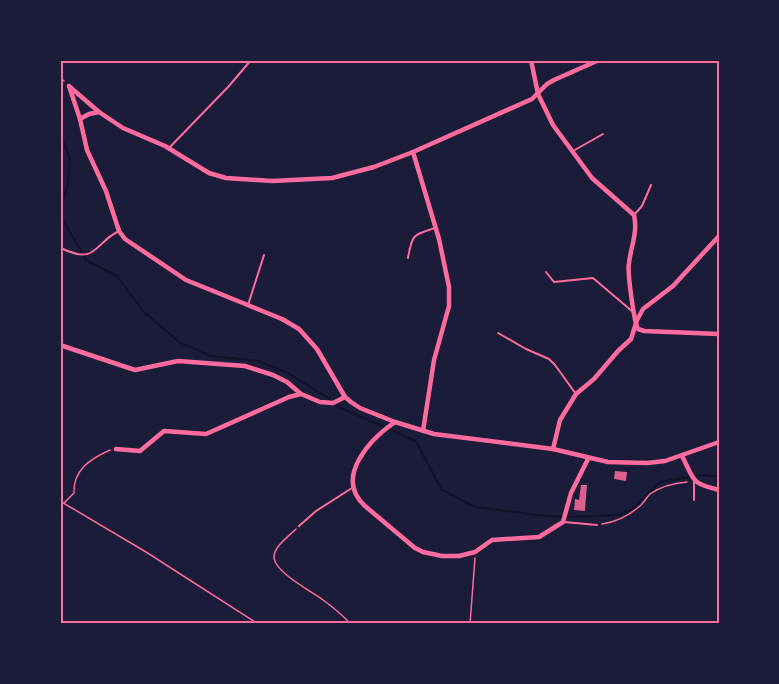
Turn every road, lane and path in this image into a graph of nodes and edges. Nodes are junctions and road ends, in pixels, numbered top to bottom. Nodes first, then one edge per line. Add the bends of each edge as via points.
1 (251, 60) edge
2 (531, 60) edge
3 (599, 60) edge
4 (537, 94) junction
5 (99, 112) junction
6 (80, 120) junction
7 (603, 134) dead end
8 (168, 148) junction
9 (573, 151) junction
10 (413, 152) junction
11 (651, 185) dead end
12 (634, 215) junction
13 (435, 228) junction
14 (119, 231) junction
15 (719, 236) edge
16 (63, 249) dead end
17 (264, 255) dead end
18 (408, 258) dead end
19 (546, 272) dead end
20 (248, 305) junction
21 (633, 312) junction
22 (636, 325) junction
23 (498, 333) dead end
24 (719, 334) edge
25 (60, 345) edge
26 (301, 394) junction
27 (576, 394) junction
28 (345, 397) junction
29 (395, 422) junction
30 (423, 431) junction
31 (719, 442) edge
32 (117, 449) joint
33 (553, 449) junction
34 (682, 456) junction
35 (588, 459) junction
36 (694, 482) junction
37 (353, 488) junction
38 (719, 490) edge
39 (694, 500) dead end
40 (60, 501) edge
41 (64, 503) junction
42 (562, 522) junction
43 (597, 525) joint
44 (299, 526) joint
45 (475, 552) junction
46 (258, 624) edge
47 (351, 624) edge
48 (470, 624) edge

1 - 8 lane
2 - 4 street
3 - 4 street via 554,80
4 - 9 street via 545,114
4 - 10 street
5 - 6 street
5 - 6 street via 69,86
5 - 8 street via 123,128
6 - 14 street via 87,150
7 - 9 lane
8 - 10 street via 209,173 272,181 332,178
9 - 12 street via 592,178
10 - 13 street
11 - 12 lane
12 - 21 street via 636,230 628,264
13 - 18 lane via 414,236
13 - 30 street via 446,272 449,306 434,360
14 - 16 lane via 88,254 77,255
14 - 20 street via 133,246 186,280
15 - 22 street via 673,286 643,309
17 - 20 lane
19 - 21 lane via 554,282 593,278
20 - 28 street via 299,329
21 - 22 street
22 - 24 street via 644,331
22 - 27 street via 631,339
23 - 27 lane via 549,359
25 - 26 street via 135,370 178,361 245,366 287,382
26 - 28 street via 333,403
26 - 32 street via 213,432 200,435 164,431 140,451
27 - 33 street via 560,420
28 - 29 street via 360,408
29 - 30 street
29 - 37 street via 369,444 358,460
30 - 33 street
31 - 34 street
32 - 41 path via 87,462 77,473 74,493
33 - 35 street
34 - 35 street via 647,463
34 - 36 street
35 - 42 street
36 - 38 street
36 - 39 lane
36 - 43 path via 669,486 651,494 619,519
37 - 44 lane
37 - 45 street via 358,500 415,548 450,557
40 - 41 path
41 - 46 path
42 - 43 lane
42 - 45 street via 545,535 492,540
44 - 47 path via 275,550 277,565
45 - 48 path

